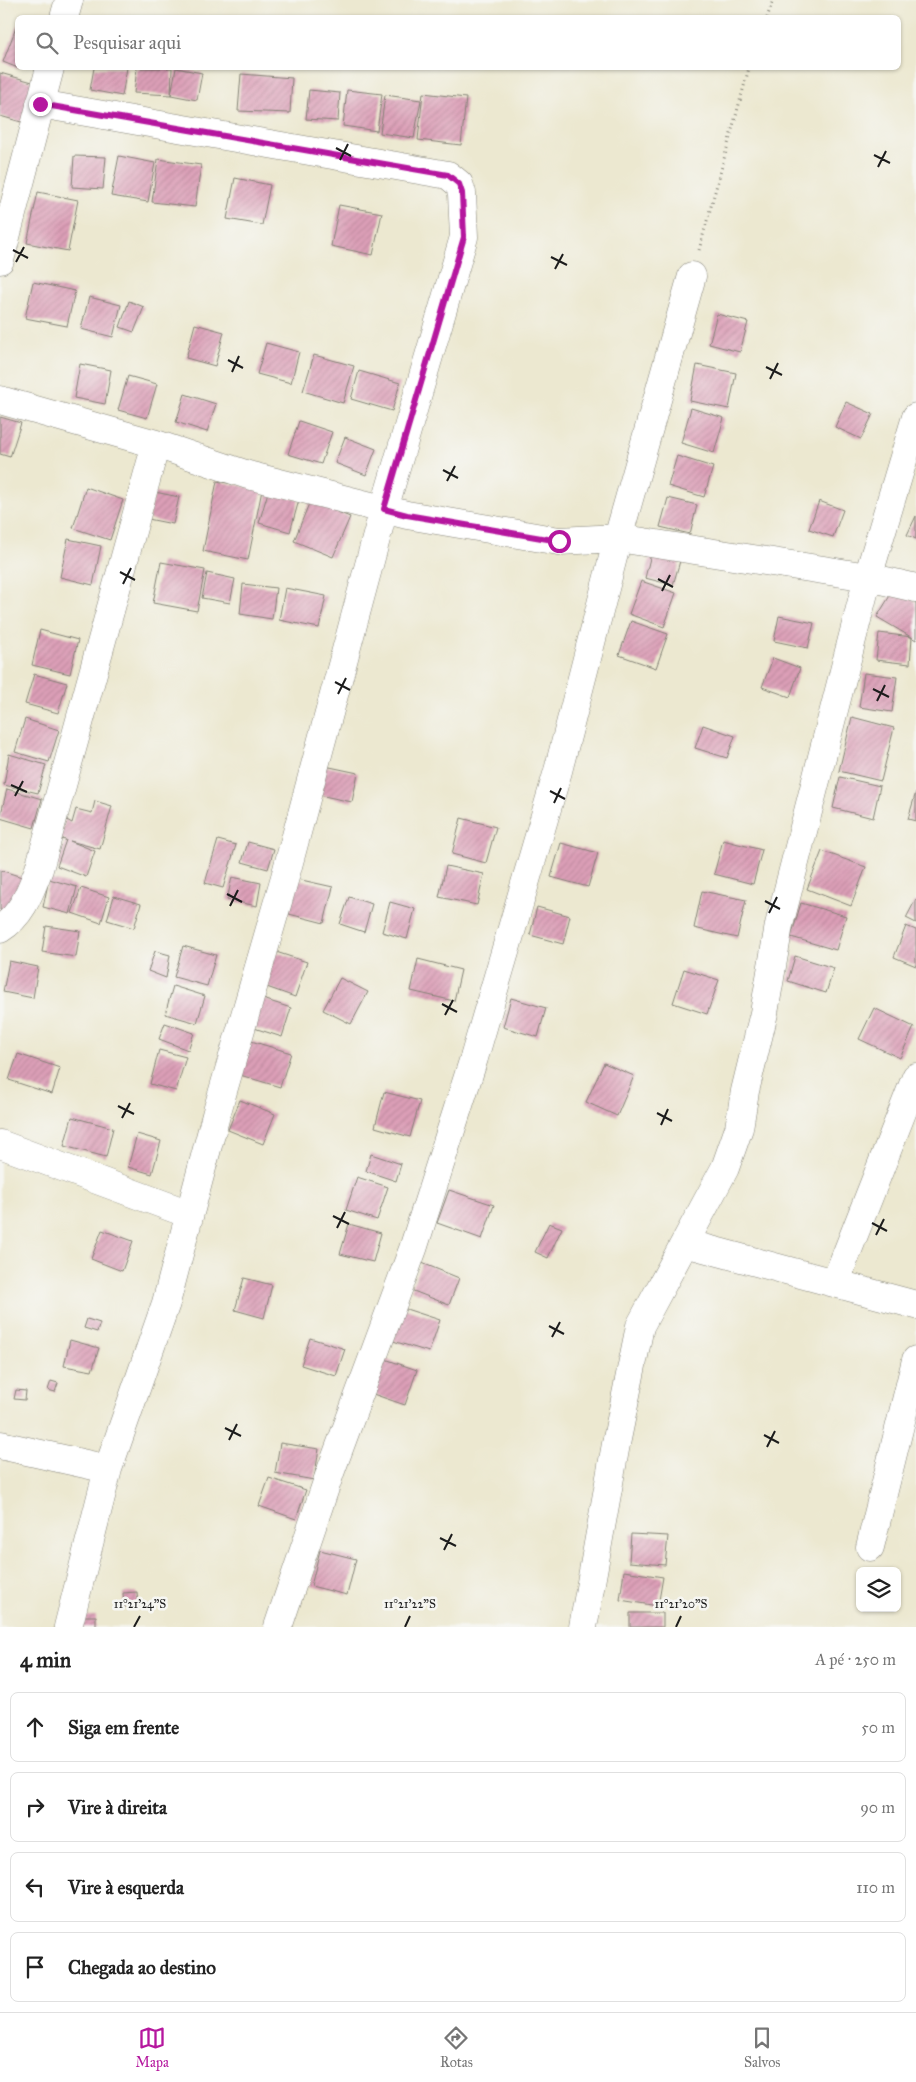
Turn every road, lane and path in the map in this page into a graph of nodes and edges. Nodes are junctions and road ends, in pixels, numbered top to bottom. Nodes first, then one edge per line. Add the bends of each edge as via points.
1 (69, 0) edge
2 (773, 0) edge
3 (65, 15) edge
4 (768, 15) edge
5 (49, 70) edge
6 (748, 70) edge
7 (40, 104) junction
8 (0, 260) edge
9 (692, 276) joint
10 (0, 400) edge
11 (916, 418) edge
12 (156, 444) junction
13 (384, 509) junction
14 (618, 538) junction
15 (868, 577) junction
16 (916, 588) edge
17 (0, 929) edge
18 (916, 1077) edge
19 (0, 1144) edge
20 (189, 1214) junction
21 (685, 1243) junction
22 (835, 1283) junction
23 (916, 1305) edge
24 (916, 1360) edge
25 (912, 1395) edge
26 (0, 1445) edge
27 (108, 1469) junction
28 (870, 1547) dead end
29 (68, 1627) edge
30 (278, 1627) edge
31 (583, 1627) edge

1 - 3 street
2 - 4 path
5 - 7 street
6 - 9 path
7 - 8 street
7 - 13 street via 448,175 459,184 464,237
9 - 14 street
10 - 12 street
11 - 15 street
12 - 13 street via 248,475
12 - 17 street via 39,869 18,914
13 - 14 street via 559,541
13 - 20 street
14 - 15 street
14 - 30 street via 558,772 474,1058 412,1249
15 - 16 street
15 - 21 street via 779,925 739,1128 724,1168
18 - 22 street
19 - 20 street
20 - 27 street via 166,1303
21 - 22 street
21 - 31 street via 640,1326
22 - 23 street
24 - 25 street
25 - 28 street
26 - 27 street
27 - 29 street

